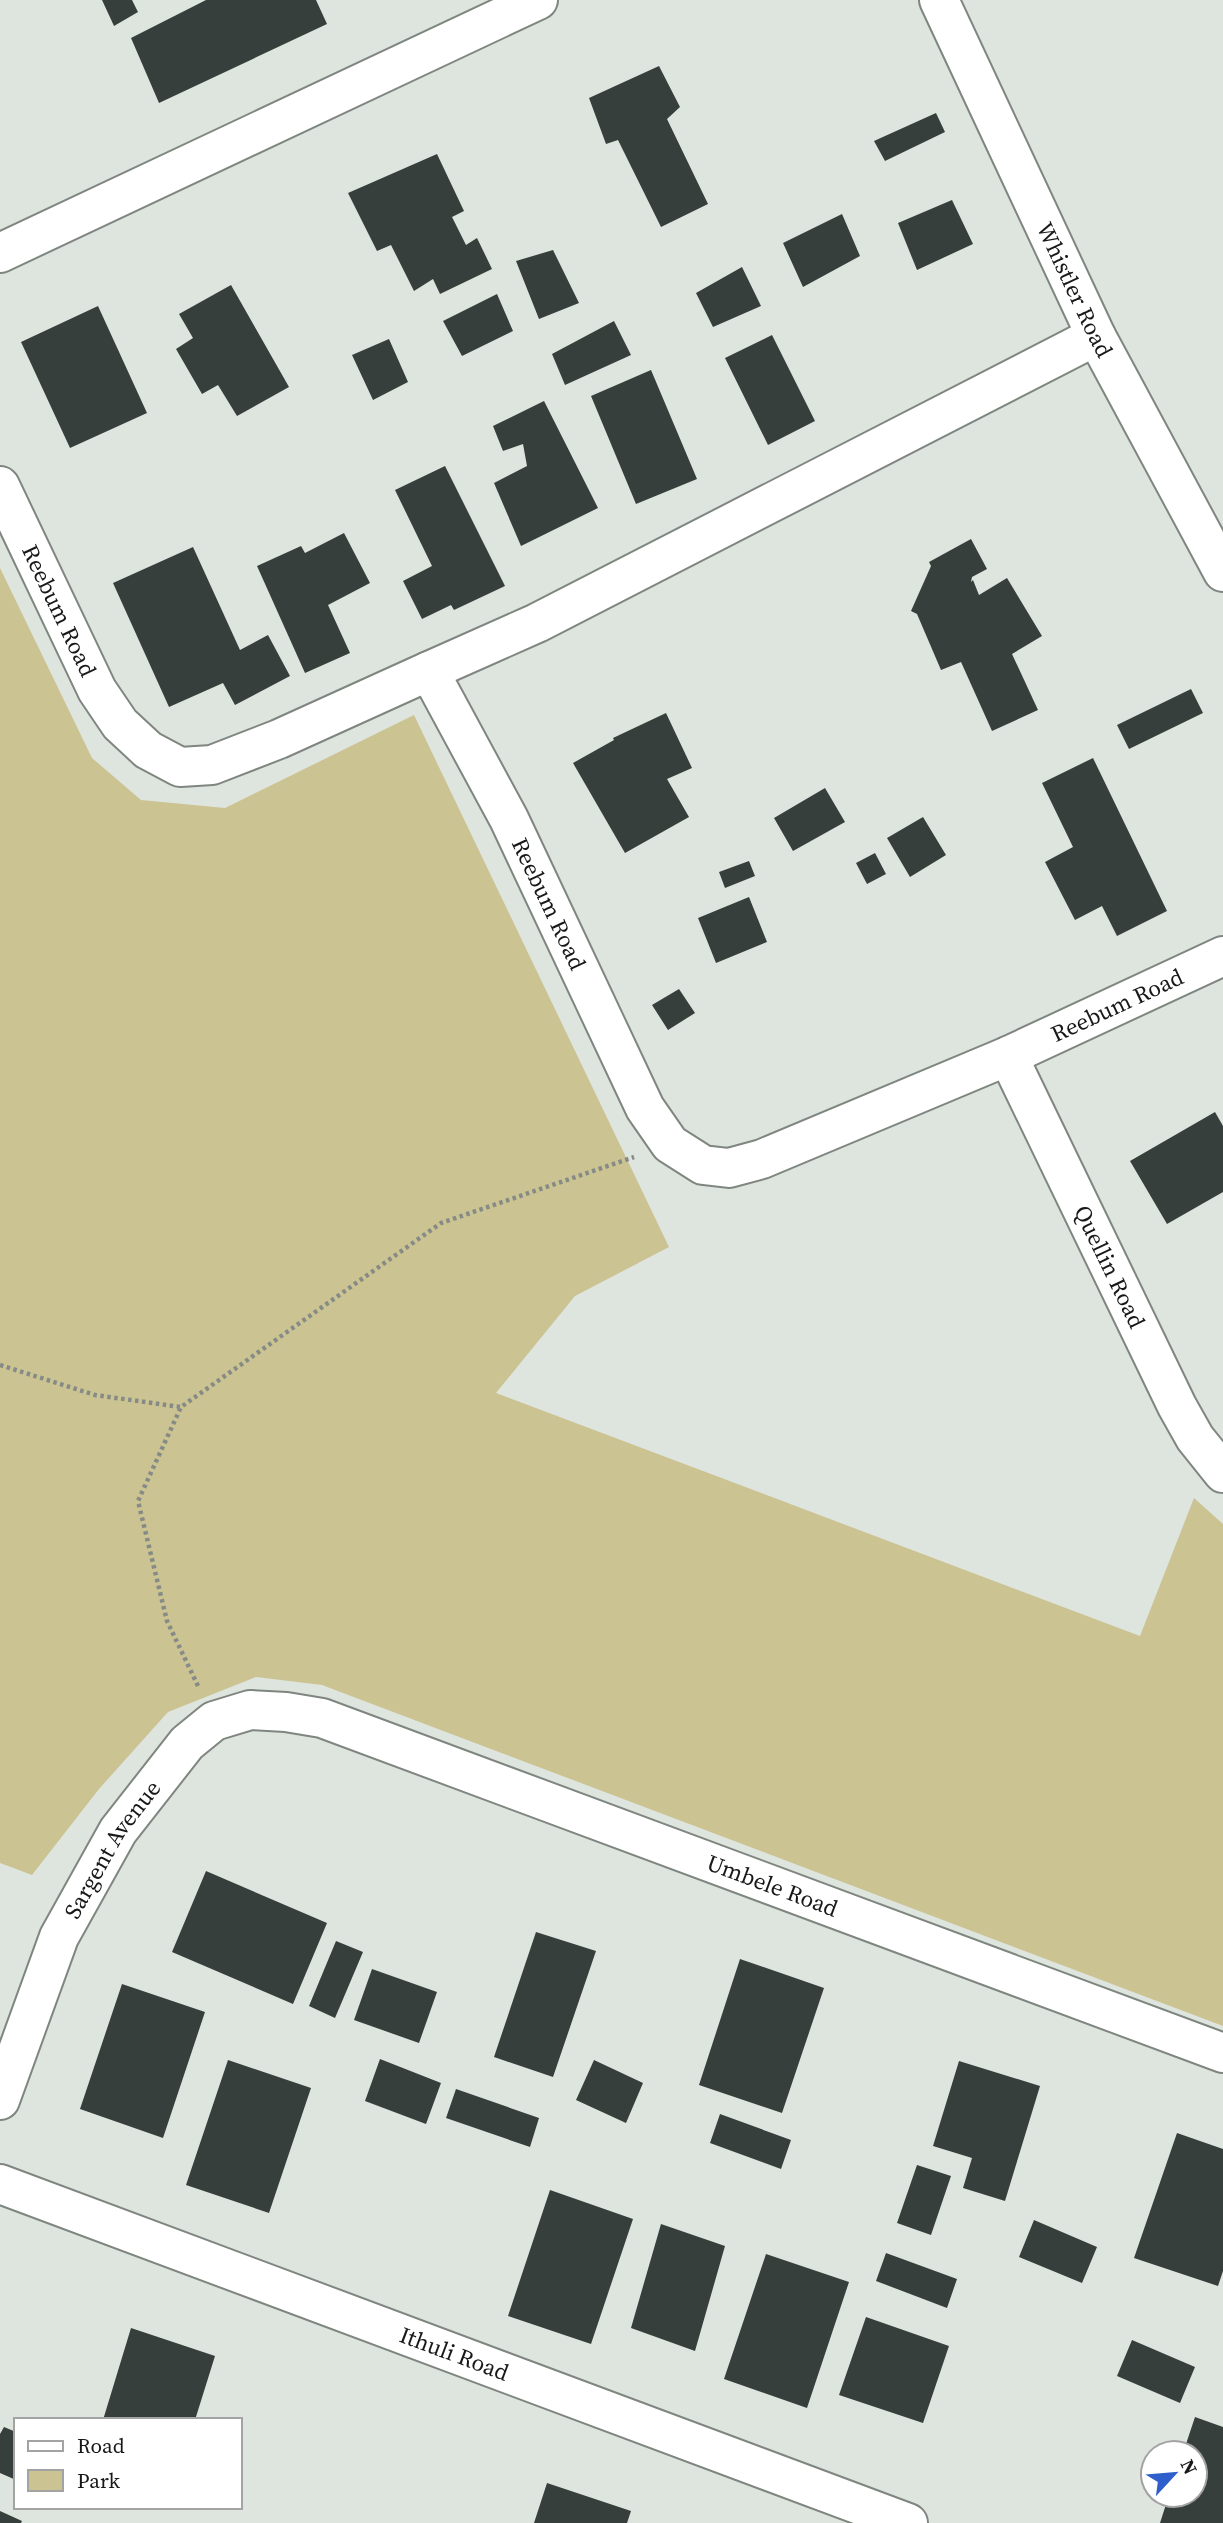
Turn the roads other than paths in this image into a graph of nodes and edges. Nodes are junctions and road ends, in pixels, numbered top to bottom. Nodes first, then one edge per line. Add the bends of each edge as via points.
1 (538, 0) edge
2 (939, 0) edge
3 (0, 253) edge
4 (1096, 336) junction
5 (0, 486) edge
6 (1223, 572) edge
7 (429, 671) junction
8 (1223, 956) edge
9 (1008, 1056) junction
10 (1223, 1473) edge
11 (323, 1718) joint
12 (1223, 2053) edge
13 (0, 2100) edge
14 (0, 2184) edge
15 (908, 2523) edge

1 - 3 street
2 - 4 street, Whistler Road
4 - 6 street, Whistler Road
4 - 7 street via 537,623
5 - 7 street, Reebum Road via 97,690 120,724 148,750 180,767 212,765 257,748
7 - 9 street, Reebum Road via 509,819 645,1108 670,1144 703,1165 729,1168 762,1159
8 - 9 street, Reebum Road
9 - 10 street, Quellin Road via 1183,1417
11 - 12 street, Umbele Road
11 - 13 street, Sargent Avenue via 250,1710 214,1721 187,1743 118,1831 59,1937
14 - 15 street, Ithuli Road

